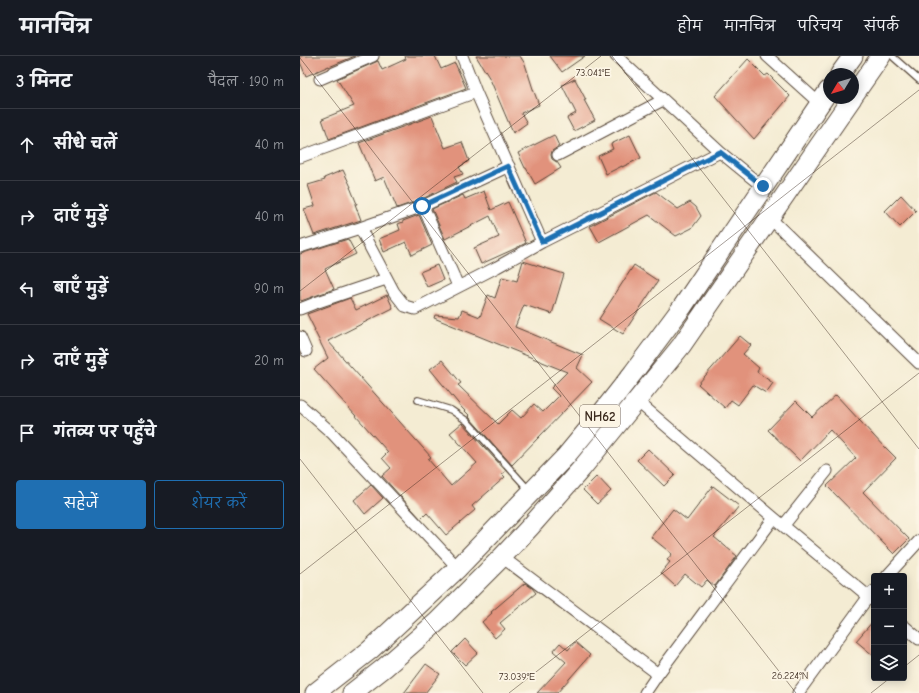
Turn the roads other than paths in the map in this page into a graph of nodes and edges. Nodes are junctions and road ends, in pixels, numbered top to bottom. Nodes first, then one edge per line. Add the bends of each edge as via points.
1 (373, 56) edge
2 (462, 56) edge
3 (616, 56) edge
4 (767, 56) edge
5 (853, 56) edge
6 (881, 56) edge
7 (892, 56) edge
8 (844, 68) edge
9 (320, 79) dead end
10 (919, 80) edge
11 (859, 87) edge
12 (476, 92) junction
13 (823, 96) edge
14 (823, 98) edge
15 (664, 100) junction
16 (847, 104) edge
17 (720, 152) junction
18 (558, 155) dead end
19 (300, 157) edge
20 (508, 166) junction
21 (763, 186) junction
22 (422, 206) junction
23 (770, 217) junction
24 (360, 228) junction
25 (542, 242) junction
26 (300, 246) edge
27 (386, 279) junction
28 (458, 286) junction
29 (300, 309) edge
30 (300, 337) edge
31 (306, 351) dead end
32 (919, 363) edge
33 (418, 400) dead end
34 (637, 401) junction
35 (300, 405) edge
36 (827, 471) dead end
37 (530, 491) junction
38 (774, 518) junction
39 (784, 526) junction
40 (919, 541) edge
41 (502, 557) junction
42 (458, 568) junction
43 (890, 573) edge
44 (871, 595) edge
45 (871, 597) edge
46 (907, 629) edge
47 (919, 639) edge
48 (658, 674) junction
49 (315, 693) edge
50 (352, 693) edge
51 (645, 693) edge
52 (798, 693) edge

1 - 9 street
2 - 12 street
3 - 15 street
4 - 13 street
5 - 8 highway
6 - 11 highway, NH62
7 - 10 lane
12 - 19 street
12 - 20 street
14 - 21 highway, NH62
15 - 17 street
15 - 18 street
16 - 23 highway, NH62
17 - 21 street
17 - 25 street
20 - 22 street
20 - 25 street
21 - 37 highway, NH62 via 683,306 633,373 571,450
22 - 24 street
22 - 28 street
23 - 32 street
23 - 34 highway, NH62 via 681,346
24 - 26 street
24 - 27 street
25 - 28 street
27 - 28 street via 397,298 405,306 415,309
27 - 29 street
30 - 31 street
33 - 37 lane via 451,410 466,421
34 - 38 street
34 - 41 highway, NH62 via 582,468
35 - 42 street via 332,433
36 - 39 street
37 - 42 highway, NH62
38 - 39 street
38 - 48 street
39 - 44 street
40 - 43 street
41 - 48 street
41 - 50 highway, NH62 via 437,622
42 - 49 highway, NH62 via 370,650
45 - 52 street
46 - 47 street
48 - 51 street

